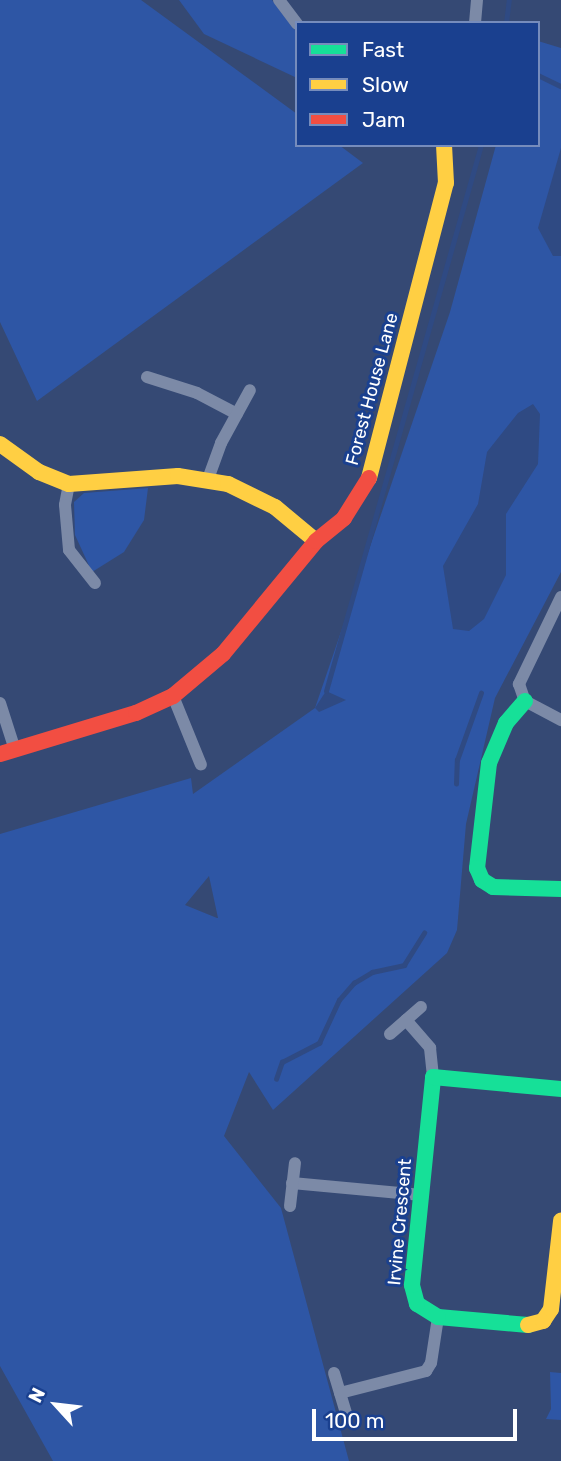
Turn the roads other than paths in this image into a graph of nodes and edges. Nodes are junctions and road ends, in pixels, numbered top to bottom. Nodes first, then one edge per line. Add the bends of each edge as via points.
1 (279, 0) edge
2 (477, 0) edge
3 (295, 21) edge
4 (475, 21) edge
5 (445, 147) edge
6 (147, 377) dead end
7 (250, 390) dead end
8 (237, 414) junction
9 (0, 444) edge
10 (208, 480) junction
11 (69, 484) junction
12 (316, 541) junction
13 (95, 583) dead end
14 (561, 597) edge
15 (173, 696) junction
16 (525, 701) junction
17 (0, 703) edge
18 (561, 720) edge
19 (7, 752) edge
20 (201, 765) dead end
21 (561, 889) edge
22 (421, 1007) dead end
23 (406, 1020) junction
24 (390, 1034) dead end
25 (433, 1077) junction
26 (561, 1089) edge
27 (295, 1163) dead end
28 (292, 1184) junction
29 (421, 1195) junction
30 (290, 1206) dead end
31 (561, 1221) edge
32 (438, 1317) junction
33 (334, 1373) dead end
34 (340, 1393) junction
35 (346, 1413) dead end

1 - 3 street
2 - 4 street
5 - 12 street, Forest House Lane via 449,162 446,183 368,481 344,518
6 - 8 street via 197,393
7 - 8 street
8 - 10 street
9 - 11 street via 39,472
10 - 11 street via 178,477
10 - 12 street via 248,491
11 - 13 street via 65,505 69,550
12 - 15 street, Forest House Lane via 223,654
14 - 16 street via 521,674
15 - 19 street, Forest House Lane via 135,713
15 - 20 street
16 - 18 street
16 - 21 street via 506,723 489,763 478,873 492,887
17 - 19 street
22 - 23 street
23 - 24 street
23 - 25 street via 430,1048
25 - 26 street
25 - 29 street, Irvine Crescent
27 - 28 street
28 - 29 street
28 - 30 street
29 - 32 street, Irvine Crescent via 413,1294 422,1310
31 - 32 street via 551,1308 543,1321 532,1325
32 - 34 street via 426,1371
33 - 34 street
34 - 35 street

